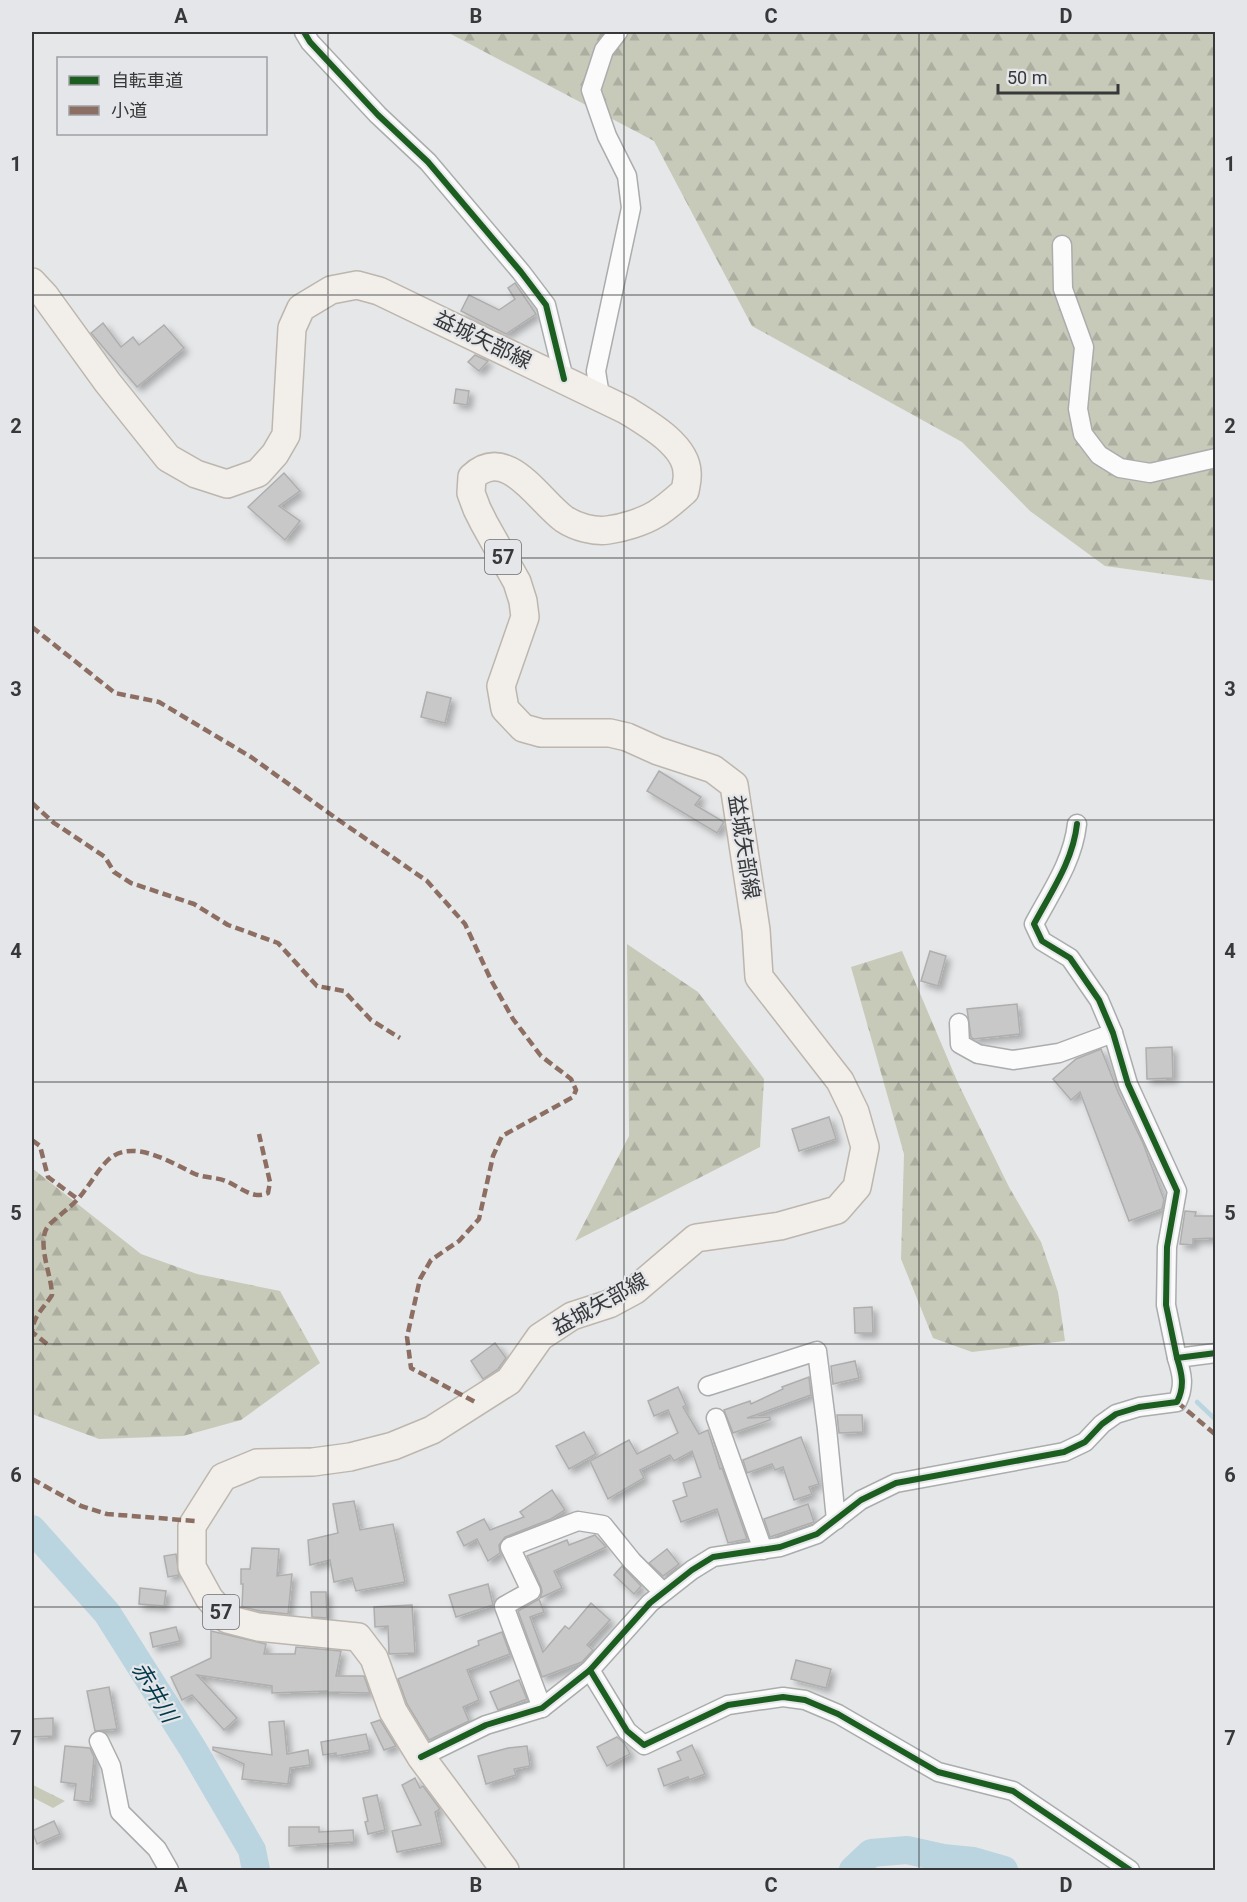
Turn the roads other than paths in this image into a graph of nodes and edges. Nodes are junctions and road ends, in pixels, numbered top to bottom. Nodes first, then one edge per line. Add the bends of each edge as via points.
1 (304, 32) edge
2 (618, 32) edge
3 (1062, 245) dead end
4 (32, 282) edge
5 (564, 379) junction
6 (600, 396) junction
7 (1215, 458) edge
8 (1077, 824) dead end
9 (959, 1023) dead end
10 (1113, 1033) junction
11 (1215, 1353) edge
12 (1177, 1358) junction
13 (708, 1386) dead end
14 (716, 1418) dead end
15 (836, 1520) junction
16 (763, 1550) junction
17 (663, 1592) junction
18 (590, 1670) junction
19 (542, 1708) junction
20 (99, 1741) dead end
21 (421, 1757) junction
22 (169, 1870) edge
23 (505, 1870) edge
24 (1130, 1870) edge

1 - 5 street via 378,115 428,162 546,306
2 - 6 street via 604,50 591,90 607,136 627,176 631,208 596,371
3 - 7 street via 1063,289 1084,347 1078,410 1083,434 1098,455 1120,468 1150,473
4 - 5 main road, 益城矢部線 / 57 via 168,458 196,474 227,484 258,473 286,435 291,328 301,308 331,290 357,285 379,291
5 - 6 main road, 益城矢部線 / 57
6 - 21 main road, 益城矢部線 / 57 via 653,427 679,451 688,471 685,491 656,515 607,531 583,528 564,519 511,470 493,465 472,477 471,493 477,508 517,582 523,601 525,617 501,686 505,709 523,728 541,733 610,732 712,769 734,785 756,930 759,977 840,1081 865,1146 857,1187 837,1210 780,1226 696,1238 635,1290 609,1304 572,1316 540,1337 509,1381 432,1430 393,1446 350,1457 257,1463 223,1477 192,1526 192,1567 209,1598 227,1619 258,1627 358,1637 374,1658 393,1711
8 - 10 street via 1076,840 1065,866 1034,924 1042,941 1070,958 1099,1000
9 - 10 street via 960,1044 978,1054 1013,1060 1059,1053
10 - 12 street via 1128,1084 1177,1191 1167,1247 1166,1305
11 - 12 street
12 - 15 street via 1183,1377 1177,1402 1116,1414 1085,1442 1064,1452 896,1483 861,1500
13 - 15 street via 817,1350
14 - 16 street
15 - 16 street via 817,1534
16 - 17 street via 714,1557
17 - 18 street
17 - 19 street via 603,1526 578,1521 510,1547 531,1591 504,1606
18 - 19 street
18 - 24 street via 627,1731 644,1744 728,1705 783,1697 805,1700 838,1714 938,1772 1013,1791
19 - 21 street via 486,1725
20 - 22 street via 111,1766 120,1812 157,1849
21 - 23 main road, 益城矢部線 / 57

